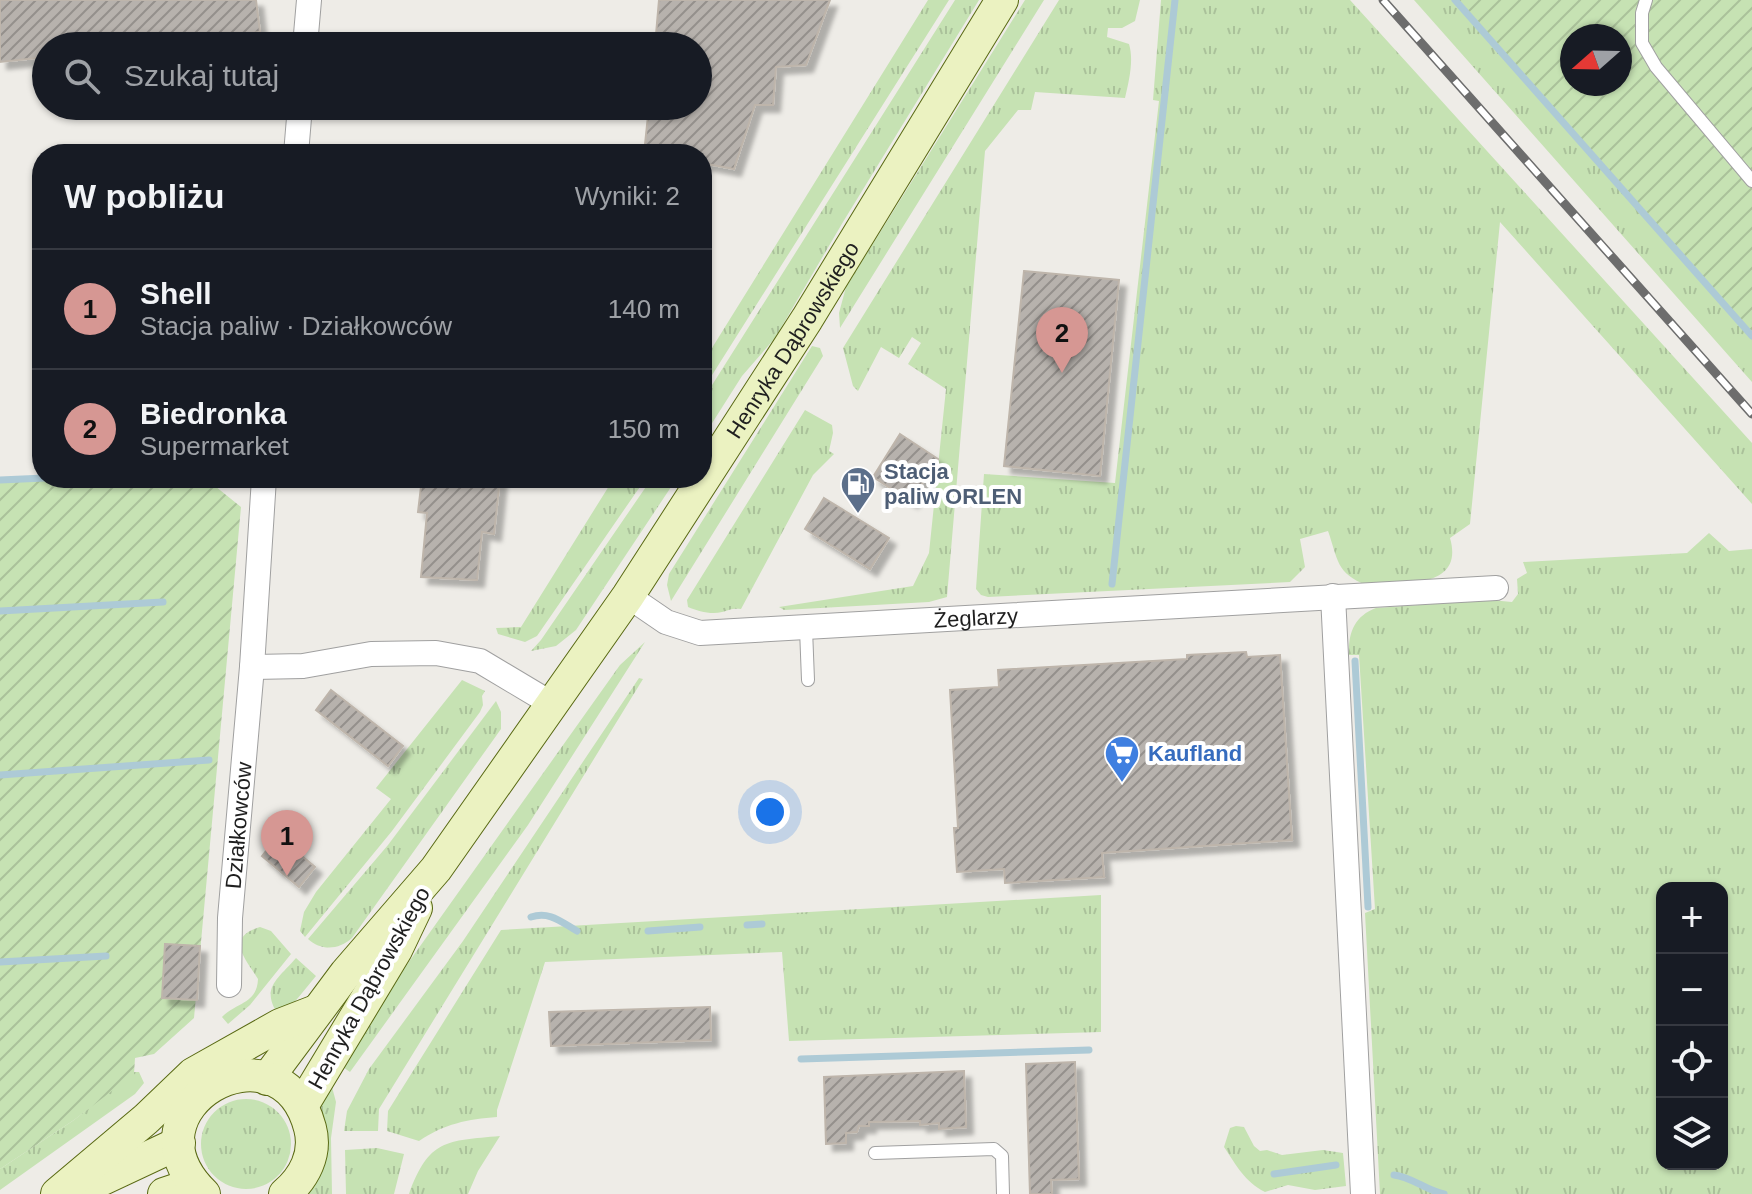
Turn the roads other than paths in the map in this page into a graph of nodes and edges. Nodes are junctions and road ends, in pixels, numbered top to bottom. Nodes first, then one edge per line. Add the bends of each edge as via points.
1 (309, 0) edge
2 (1002, 0) edge
3 (1646, 0) edge
4 (306, 32) edge
5 (299, 120) edge
6 (297, 144) edge
7 (1752, 181) edge
8 (712, 466) edge
9 (263, 488) edge
10 (698, 488) edge
11 (1496, 588) dead end
12 (628, 596) junction
13 (1333, 596) junction
14 (806, 629) junction
15 (252, 667) junction
16 (808, 680) dead end
17 (552, 704) junction
18 (436, 869) junction
19 (229, 985) dead end
20 (319, 1009) junction
21 (267, 1079) junction
22 (302, 1106) junction
23 (179, 1143) junction
24 (875, 1153) dead end
25 (199, 1189) edge
26 (57, 1194) edge
27 (69, 1194) edge
28 (164, 1194) edge
29 (285, 1194) edge
30 (1003, 1194) edge
31 (1363, 1194) edge

1 - 4 street
2 - 8 main road, Henryka Dąbrowskiego
3 - 7 lane via 1642,43 1656,67
5 - 6 street
9 - 15 street, Działkowców
10 - 12 main road, Henryka Dąbrowskiego
11 - 13 street, Żeglarzy
12 - 14 street, Żeglarzy via 666,622 700,633
12 - 17 main road, Henryka Dąbrowskiego
13 - 14 street, Żeglarzy
13 - 31 street
14 - 16 lane
15 - 17 street via 436,653 480,661
15 - 19 street, Działkowców
17 - 18 main road, Henryka Dąbrowskiego
18 - 20 main road, Henryka Dąbrowskiego
18 - 22 main road, Henryka Dąbrowskiego via 396,950
20 - 21 main road, Henryka Dąbrowskiego
20 - 26 main road via 193,1074
21 - 22 main road via 293,1094
21 - 23 main road via 240,1076 214,1083 188,1108
22 - 29 main road via 311,1131 311,1158 299,1182
23 - 25 main road via 186,1171
23 - 27 main road
24 - 30 lane via 994,1149 1002,1156
25 - 28 main road

